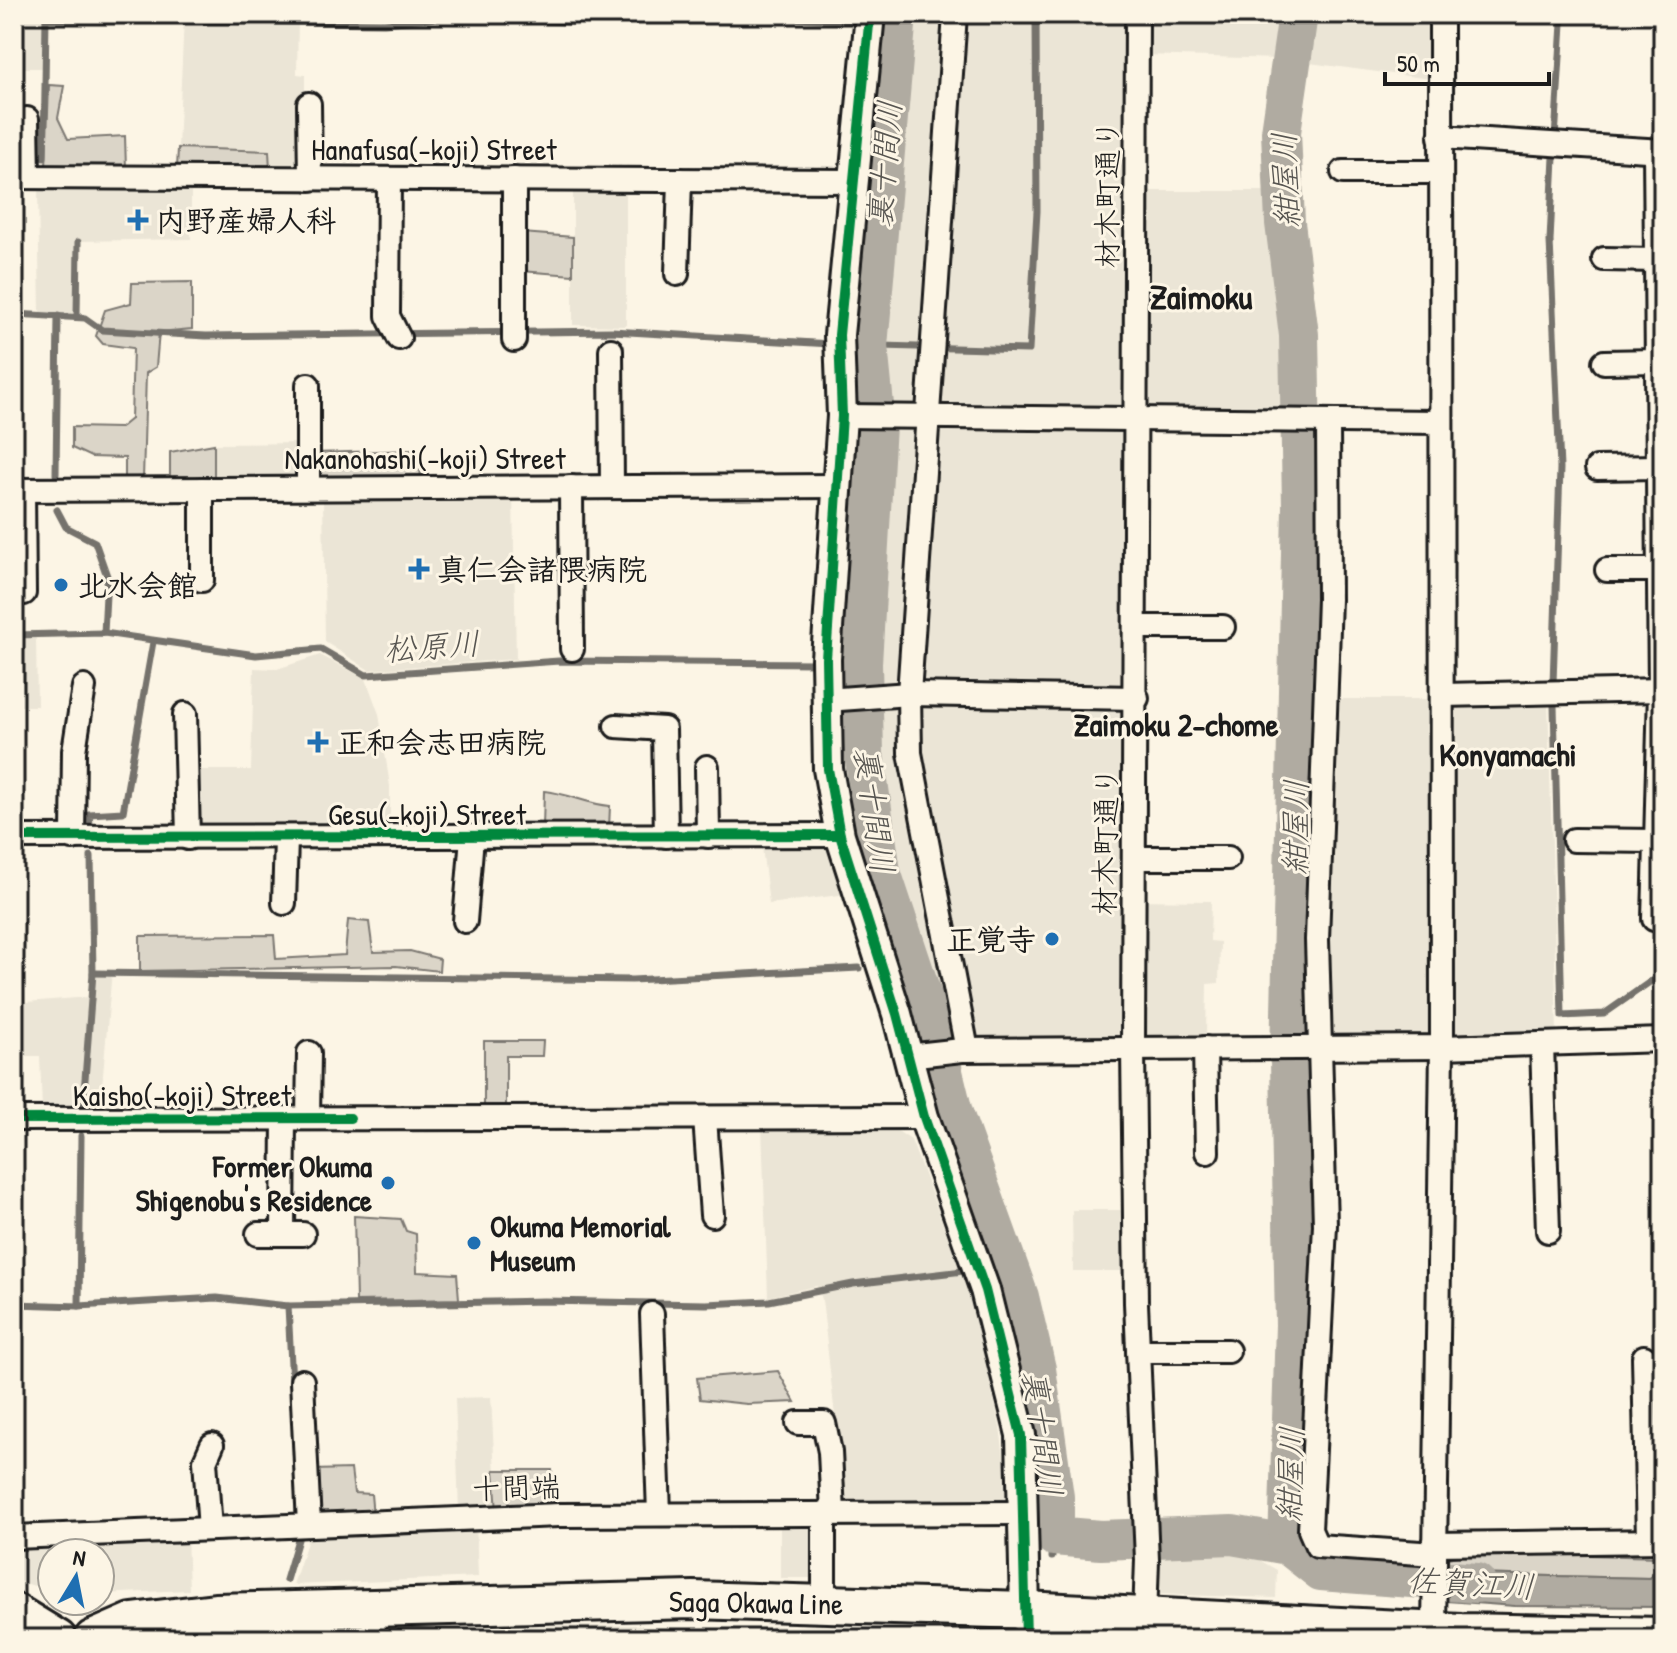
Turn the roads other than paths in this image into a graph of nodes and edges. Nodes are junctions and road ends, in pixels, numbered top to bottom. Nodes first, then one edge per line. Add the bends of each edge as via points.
1 (955, 14) edge
2 (1137, 14) edge
3 (1441, 14) edge
4 (870, 23) edge
5 (309, 104) dead end
6 (27, 119) dead end
7 (1440, 137) junction
8 (1659, 151) edge
9 (1343, 172) dead end
10 (1440, 172) junction
11 (21, 177) edge
12 (310, 179) junction
13 (389, 179) junction
14 (514, 179) junction
15 (680, 180) junction
16 (853, 181) junction
17 (1604, 259) dead end
18 (1656, 260) junction
19 (677, 274) dead end
20 (514, 330) dead end
21 (397, 333) dead end
22 (611, 350) dead end
23 (1657, 361) junction
24 (1604, 362) dead end
25 (308, 385) dead end
26 (1660, 409) edge
27 (928, 414) junction
28 (847, 416) junction
29 (1136, 419) junction
30 (1310, 421) junction
31 (1440, 422) junction
32 (1658, 467) junction
33 (1597, 468) dead end
34 (836, 486) junction
35 (571, 487) junction
36 (612, 487) junction
37 (308, 488) junction
38 (202, 489) junction
39 (18, 490) edge
40 (1607, 570) dead end
41 (1659, 570) junction
42 (202, 580) dead end
43 (24, 593) dead end
44 (1136, 627) junction
45 (1223, 627) dead end
46 (572, 649) dead end
47 (84, 687) dead end
48 (1662, 690) edge
49 (904, 694) junction
50 (1443, 695) junction
51 (1137, 698) junction
52 (831, 699) junction
53 (185, 714) dead end
54 (616, 726) dead end
55 (707, 767) dead end
56 (1660, 802) edge
57 (840, 835) junction
58 (666, 836) junction
59 (708, 836) junction
60 (14, 837) edge
61 (472, 837) junction
62 (73, 838) junction
63 (188, 838) junction
64 (286, 839) junction
65 (1574, 840) dead end
66 (1656, 841) junction
67 (1135, 858) junction
68 (1228, 858) dead end
69 (284, 903) dead end
70 (1654, 919) dead end
71 (465, 921) dead end
72 (1663, 1040) edge
73 (1542, 1044) junction
74 (1319, 1047) junction
75 (1442, 1047) junction
76 (1205, 1048) junction
77 (1133, 1049) junction
78 (964, 1050) junction
79 (309, 1053) dead end
80 (910, 1055) junction
81 (924, 1117) junction
82 (284, 1118) junction
83 (308, 1118) junction
84 (705, 1118) junction
85 (14, 1119) edge
86 (1207, 1152) dead end
87 (712, 1215) dead end
88 (1548, 1231) dead end
89 (258, 1234) dead end
90 (652, 1314) dead end
91 (1138, 1351) junction
92 (1228, 1351) dead end
93 (1644, 1357) dead end
94 (302, 1381) dead end
95 (798, 1423) dead end
96 (212, 1445) dead end
97 (828, 1513) junction
98 (1021, 1513) junction
99 (659, 1514) junction
100 (309, 1525) junction
101 (210, 1529) junction
102 (14, 1537) edge
103 (1657, 1540) edge
104 (1435, 1553) junction
105 (824, 1589) junction
106 (14, 1612) edge
107 (1145, 1618) junction
108 (374, 1623) edge
109 (1026, 1625) edge
110 (223, 1626) edge
111 (1452, 1634) edge
112 (1663, 1636) edge
113 (58, 1639) edge
114 (93, 1639) edge

1 - 27 street
2 - 29 street, 材木町通り
3 - 7 street
4 - 16 street
5 - 12 street
6 - 11 street
7 - 8 street
7 - 10 street
8 - 18 street
9 - 10 street
10 - 31 street
11 - 12 street, Hanafusa(-koji) Street
12 - 13 street, Hanafusa(-koji) Street
13 - 14 street, Hanafusa(-koji) Street
13 - 21 street via 388,316
14 - 15 street, Hanafusa(-koji) Street
14 - 20 street
15 - 16 street, Hanafusa(-koji) Street
15 - 19 street
16 - 28 street via 839,343
17 - 18 street
18 - 23 street
22 - 36 street
23 - 24 street
23 - 26 street
25 - 37 street
26 - 32 street
27 - 28 street via 902,419
27 - 29 street
27 - 49 street
28 - 34 street
29 - 30 street
29 - 44 street, 材木町通り
30 - 31 street
30 - 74 street via 1329,599 1317,940
31 - 50 street
32 - 33 street
32 - 41 street
34 - 36 street, Nakanohashi(-koji) Street
34 - 52 street via 826,663
35 - 36 street, Nakanohashi(-koji) Street
35 - 37 street, Nakanohashi(-koji) Street
35 - 46 street
37 - 38 street, Nakanohashi(-koji) Street
38 - 39 street, Nakanohashi(-koji) Street
38 - 42 street
39 - 43 street
40 - 41 street
41 - 48 street
44 - 45 street
44 - 51 street, 材木町通り
47 - 62 street via 74,751
48 - 50 street
48 - 56 street
49 - 51 street
49 - 52 street
49 - 78 street
50 - 75 street
51 - 67 street, 材木町通り
52 - 57 street via 828,769
53 - 63 street
54 - 58 street via 664,729
55 - 59 street
56 - 66 street
57 - 59 street, Gesu(-koji) Street
57 - 80 street
58 - 59 street, Gesu(-koji) Street
58 - 61 street, Gesu(-koji) Street
60 - 62 street, Gesu(-koji) Street
61 - 64 street, Gesu(-koji) Street
61 - 71 street
62 - 63 street, Gesu(-koji) Street
63 - 64 street, Gesu(-koji) Street
64 - 69 street
65 - 66 street
66 - 70 street
67 - 68 street
67 - 77 street, 材木町通り
72 - 73 street
73 - 75 street
73 - 88 street
74 - 75 street
74 - 76 street
74 - 104 street via 1325,1225 1310,1530 1317,1546
75 - 104 street
76 - 77 street
76 - 86 street
77 - 78 street
77 - 91 street, 材木町通り
78 - 80 street
79 - 83 street
80 - 81 street
81 - 84 street, Kaisho(-koji) Street
81 - 98 street via 976,1268 1021,1435
82 - 83 street, Kaisho(-koji) Street
82 - 85 street, Kaisho(-koji) Street
82 - 89 street via 293,1234
83 - 84 street, Kaisho(-koji) Street
84 - 87 street
90 - 99 street
91 - 92 street
91 - 107 street, 材木町通り
93 - 103 street
94 - 100 street
95 - 97 street via 824,1423 830,1452
96 - 101 street via 205,1461
97 - 98 street, 十間端
97 - 99 street, 十間端
97 - 105 street
98 - 109 street
99 - 100 street, 十間端
100 - 101 street, 十間端
101 - 102 street, 十間端
103 - 104 street
104 - 111 street via 1435,1595
105 - 108 main road, Saga Okawa Line
105 - 109 main road, Saga Okawa Line
106 - 113 main road
107 - 109 main road, Saga Okawa Line
107 - 111 main road, Saga Okawa Line
108 - 110 main road, Saga Okawa Line
110 - 114 main road, Saga Okawa Line via 132,1622
111 - 112 main road, Saga Okawa Line

